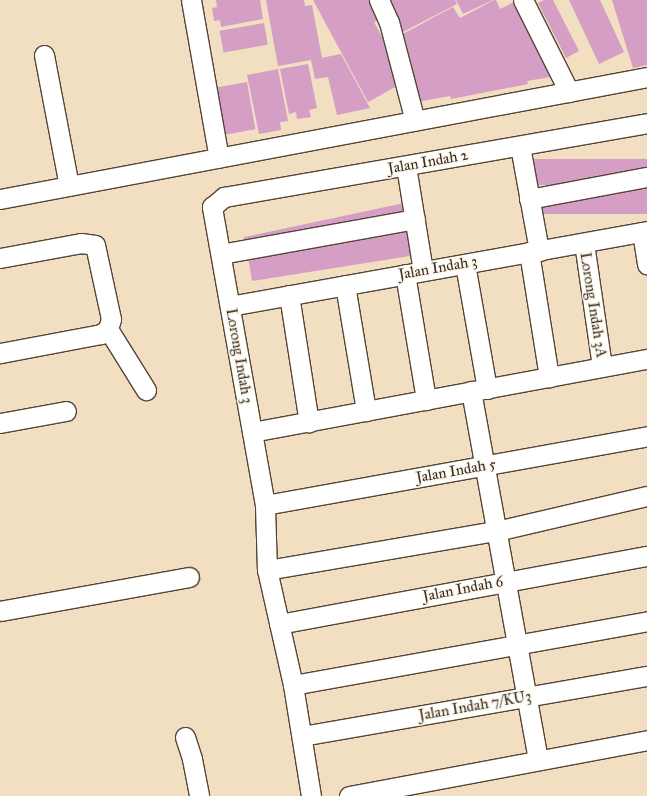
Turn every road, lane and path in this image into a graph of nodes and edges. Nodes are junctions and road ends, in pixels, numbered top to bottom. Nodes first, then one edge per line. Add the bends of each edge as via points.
1 (190, 0) edge
2 (379, 0) edge
3 (523, 0) edge
4 (44, 55) dead end
5 (647, 77) edge
6 (570, 92) junction
7 (415, 121) junction
8 (647, 123) edge
9 (520, 146) junction
10 (219, 158) junction
11 (406, 166) junction
12 (647, 177) edge
13 (69, 186) junction
14 (0, 199) edge
15 (529, 199) junction
16 (212, 207) joint
17 (416, 219) junction
18 (644, 232) edge
19 (584, 242) junction
20 (534, 251) junction
21 (220, 254) junction
22 (0, 258) edge
23 (465, 264) junction
24 (647, 265) edge
25 (423, 271) junction
26 (404, 274) junction
27 (345, 285) junction
28 (289, 295) junction
29 (230, 306) junction
30 (108, 329) junction
31 (0, 352) edge
32 (647, 359) edge
33 (602, 367) junction
34 (549, 377) junction
35 (146, 390) dead end
36 (479, 390) junction
37 (426, 400) junction
38 (66, 411) dead end
39 (366, 411) junction
40 (309, 422) junction
41 (0, 423) edge
42 (252, 432) junction
43 (647, 436) edge
44 (484, 466) junction
45 (647, 496) edge
46 (265, 505) junction
47 (496, 531) junction
48 (647, 556) edge
49 (267, 570) junction
50 (189, 577) dead end
51 (504, 581) junction
52 (0, 611) edge
53 (647, 621) edge
54 (279, 624) junction
55 (516, 646) junction
56 (647, 676) edge
57 (293, 685) junction
58 (525, 697) junction
59 (302, 736) junction
60 (185, 737) dead end
61 (647, 740) edge
62 (538, 760) junction
63 (199, 796) edge
64 (311, 796) edge
65 (349, 796) edge

1 - 10 street
2 - 7 street via 388,22
3 - 6 street
4 - 13 street
5 - 6 street
6 - 7 street
7 - 10 street
8 - 9 street, Jalan Indah 2
9 - 11 street, Jalan Indah 2
9 - 15 street
10 - 13 street
11 - 16 street, Jalan Indah 2 via 224,197
11 - 17 street
12 - 15 street
13 - 14 street
15 - 20 street
16 - 21 street, Lorong Indah 3
17 - 21 street
17 - 25 street
18 - 19 street, Jalan Indah 3
18 - 24 street
19 - 20 street, Jalan Indah 3
19 - 33 street, Lorong Indah 3A
20 - 23 street, Jalan Indah 3
20 - 34 street
21 - 29 street, Lorong Indah 3
22 - 30 street via 81,243 95,245 110,319
23 - 25 street, Jalan Indah 3
23 - 36 street
25 - 26 street, Jalan Indah 3
26 - 27 street, Jalan Indah 3
26 - 37 street
27 - 28 street, Jalan Indah 3
27 - 39 street
28 - 29 street, Jalan Indah 3
28 - 40 street
29 - 42 street, Lorong Indah 3
30 - 31 street via 101,334
30 - 35 street
32 - 33 street
33 - 34 street
34 - 36 street
36 - 37 street
36 - 44 street
37 - 39 street
38 - 41 street
39 - 40 street
40 - 42 street
42 - 46 street, Lorong Indah 3
43 - 44 street, Jalan Indah 5
44 - 46 street, Jalan Indah 5
44 - 47 street
45 - 47 street
46 - 49 street, Lorong Indah 3
47 - 49 street
47 - 51 street
48 - 51 street, Jalan Indah 6
49 - 54 street, Lorong Indah 3
50 - 52 street
51 - 54 street, Jalan Indah 6
51 - 55 street
53 - 55 street
54 - 57 street, Lorong Indah 3
55 - 57 street
55 - 58 street
56 - 58 street, Jalan Indah 7/KU3
57 - 59 street, Lorong Indah 3
58 - 59 street, Jalan Indah 7/KU3
58 - 62 street
59 - 64 street, Lorong Indah 3
60 - 63 street
61 - 62 street
62 - 65 street

